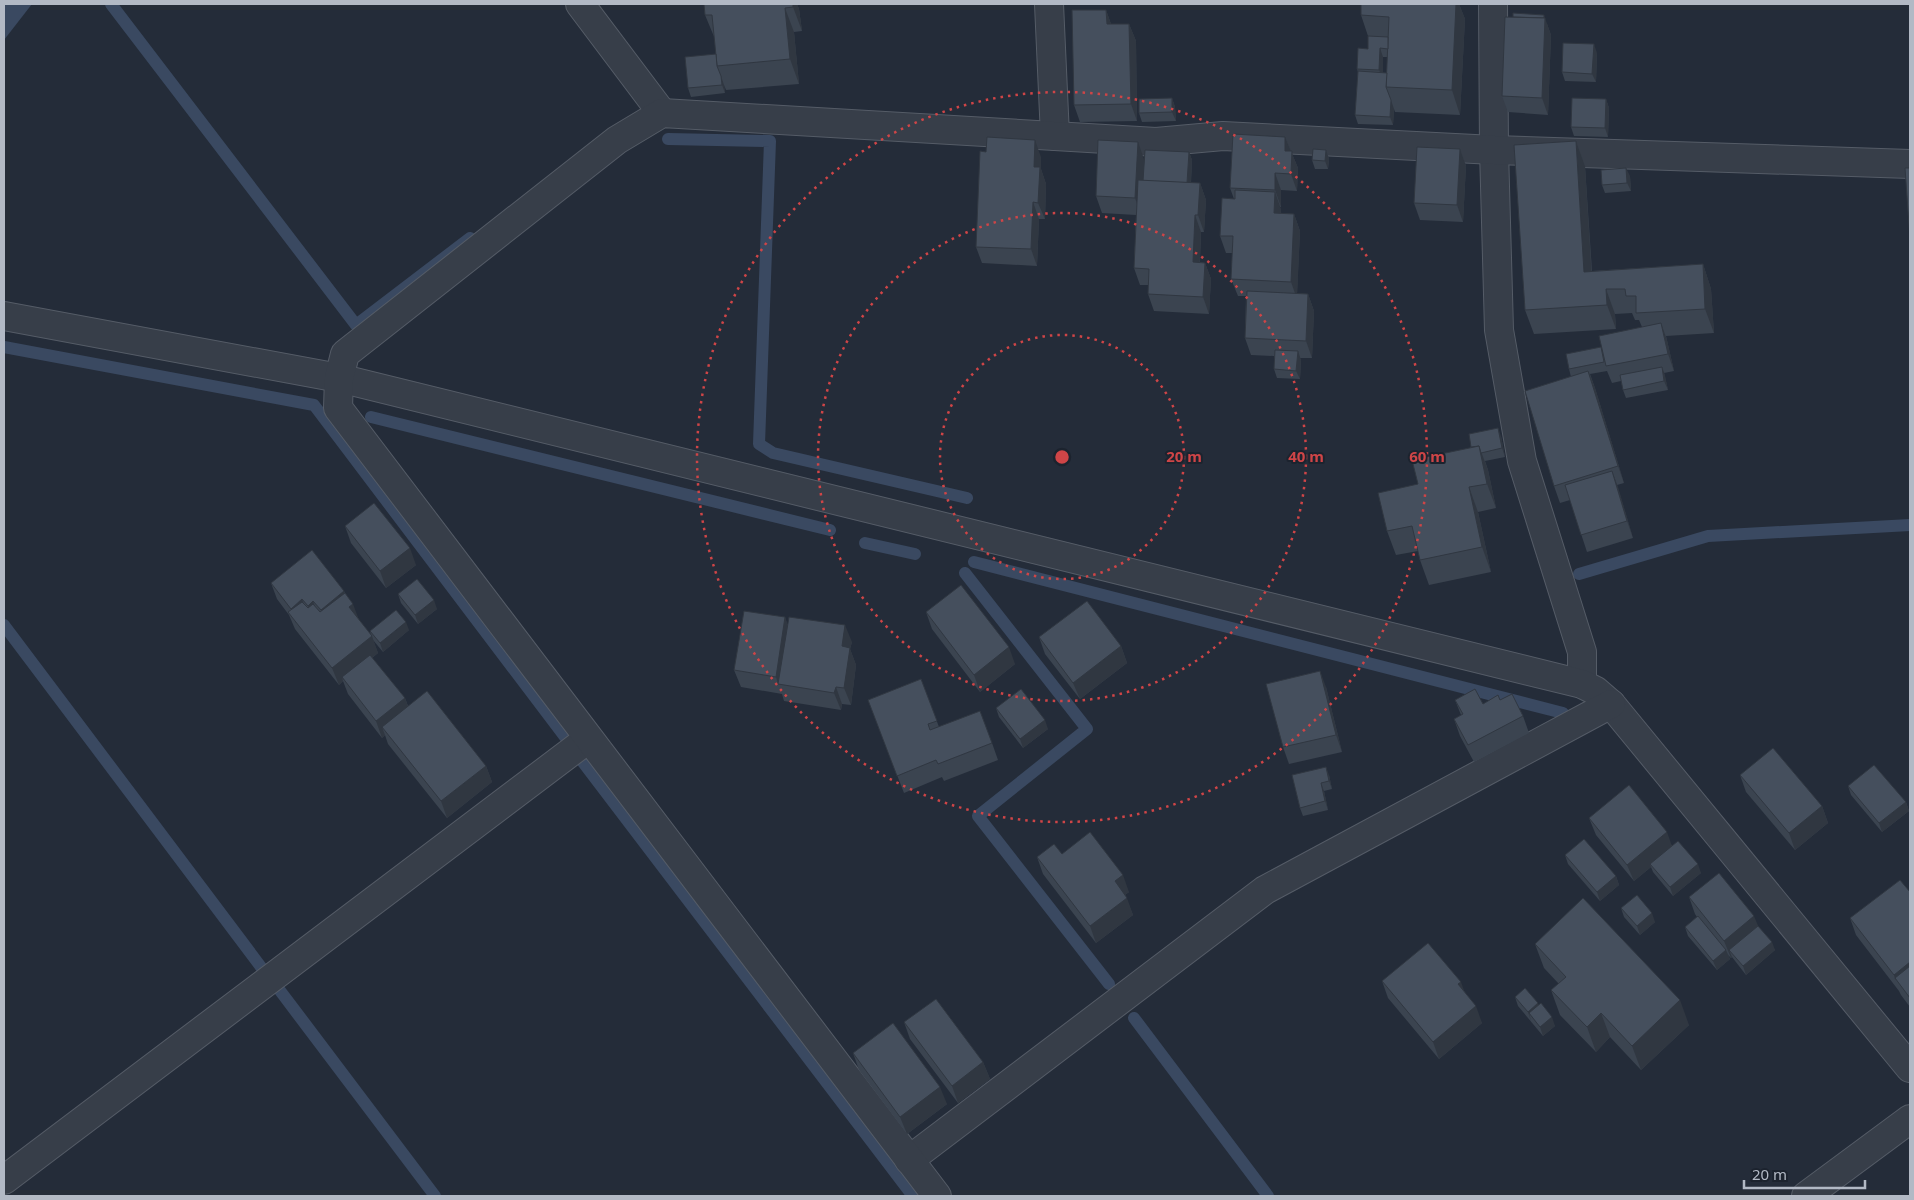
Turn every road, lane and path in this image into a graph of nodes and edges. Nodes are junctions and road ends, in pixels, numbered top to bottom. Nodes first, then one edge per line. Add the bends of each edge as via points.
1 (580, 4) edge
2 (1049, 4) edge
3 (1493, 4) edge
4 (662, 113) junction
5 (1056, 136) junction
6 (1494, 150) junction
7 (1910, 164) edge
8 (4, 316) edge
9 (339, 378) junction
10 (1582, 684) junction
11 (1611, 704) junction
12 (588, 739) junction
13 (1910, 1068) edge
14 (1910, 1118) edge
15 (909, 1160) junction
16 (4, 1180) edge
17 (937, 1196) edge
18 (1806, 1196) edge

1 - 4 street
2 - 5 street
3 - 6 street
4 - 5 street
4 - 9 street via 617,140 345,354
5 - 6 street via 1156,142 1222,136
6 - 7 street
6 - 10 street via 1499,330 1522,462 1582,652
8 - 9 street
9 - 10 street
9 - 12 street via 338,408
10 - 11 street
11 - 13 street
11 - 15 street via 1265,890
12 - 15 street
12 - 16 street
14 - 18 street
15 - 17 street

